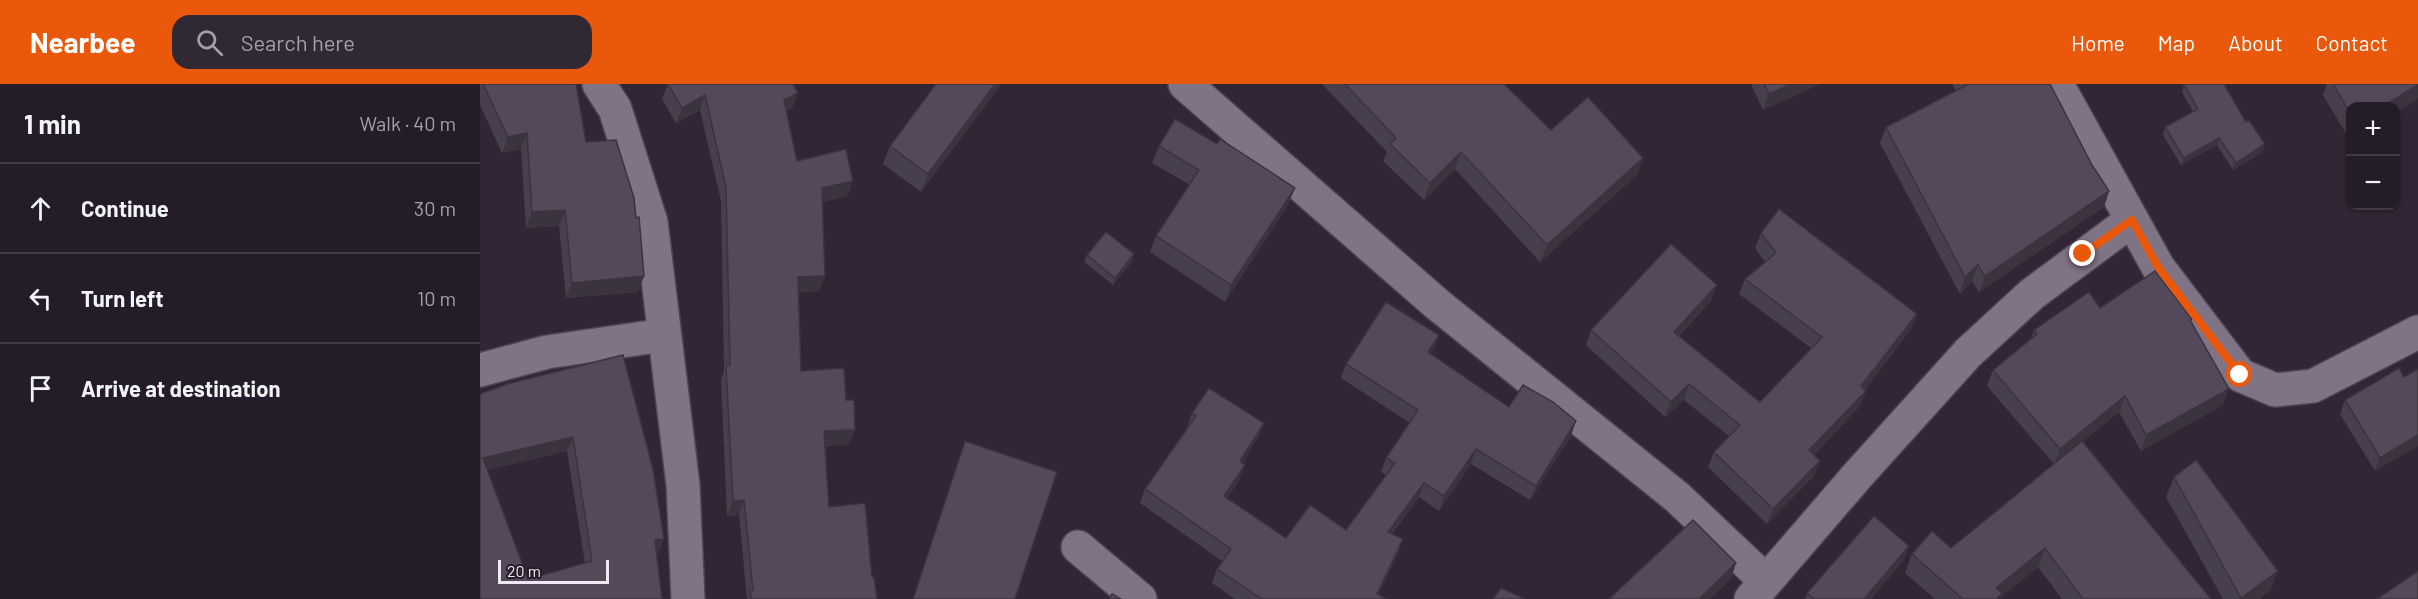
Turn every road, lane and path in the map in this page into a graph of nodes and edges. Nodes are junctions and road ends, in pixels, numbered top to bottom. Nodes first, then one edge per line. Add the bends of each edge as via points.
1 (598, 84) edge
2 (1185, 84) edge
3 (2057, 84) edge
4 (2132, 220) junction
5 (2418, 332) edge
6 (664, 335) junction
7 (480, 370) edge
8 (1078, 548) dead end
9 (1758, 590) edge
10 (688, 599) edge
11 (1140, 599) edge

1 - 6 street via 615,109 651,222
2 - 9 street via 1437,304 1677,497
3 - 4 street
4 - 5 street via 2158,267 2240,375 2275,390 2313,386
4 - 9 street via 2032,294 1968,353
6 - 7 street via 546,352
6 - 10 street via 682,485
8 - 11 street

